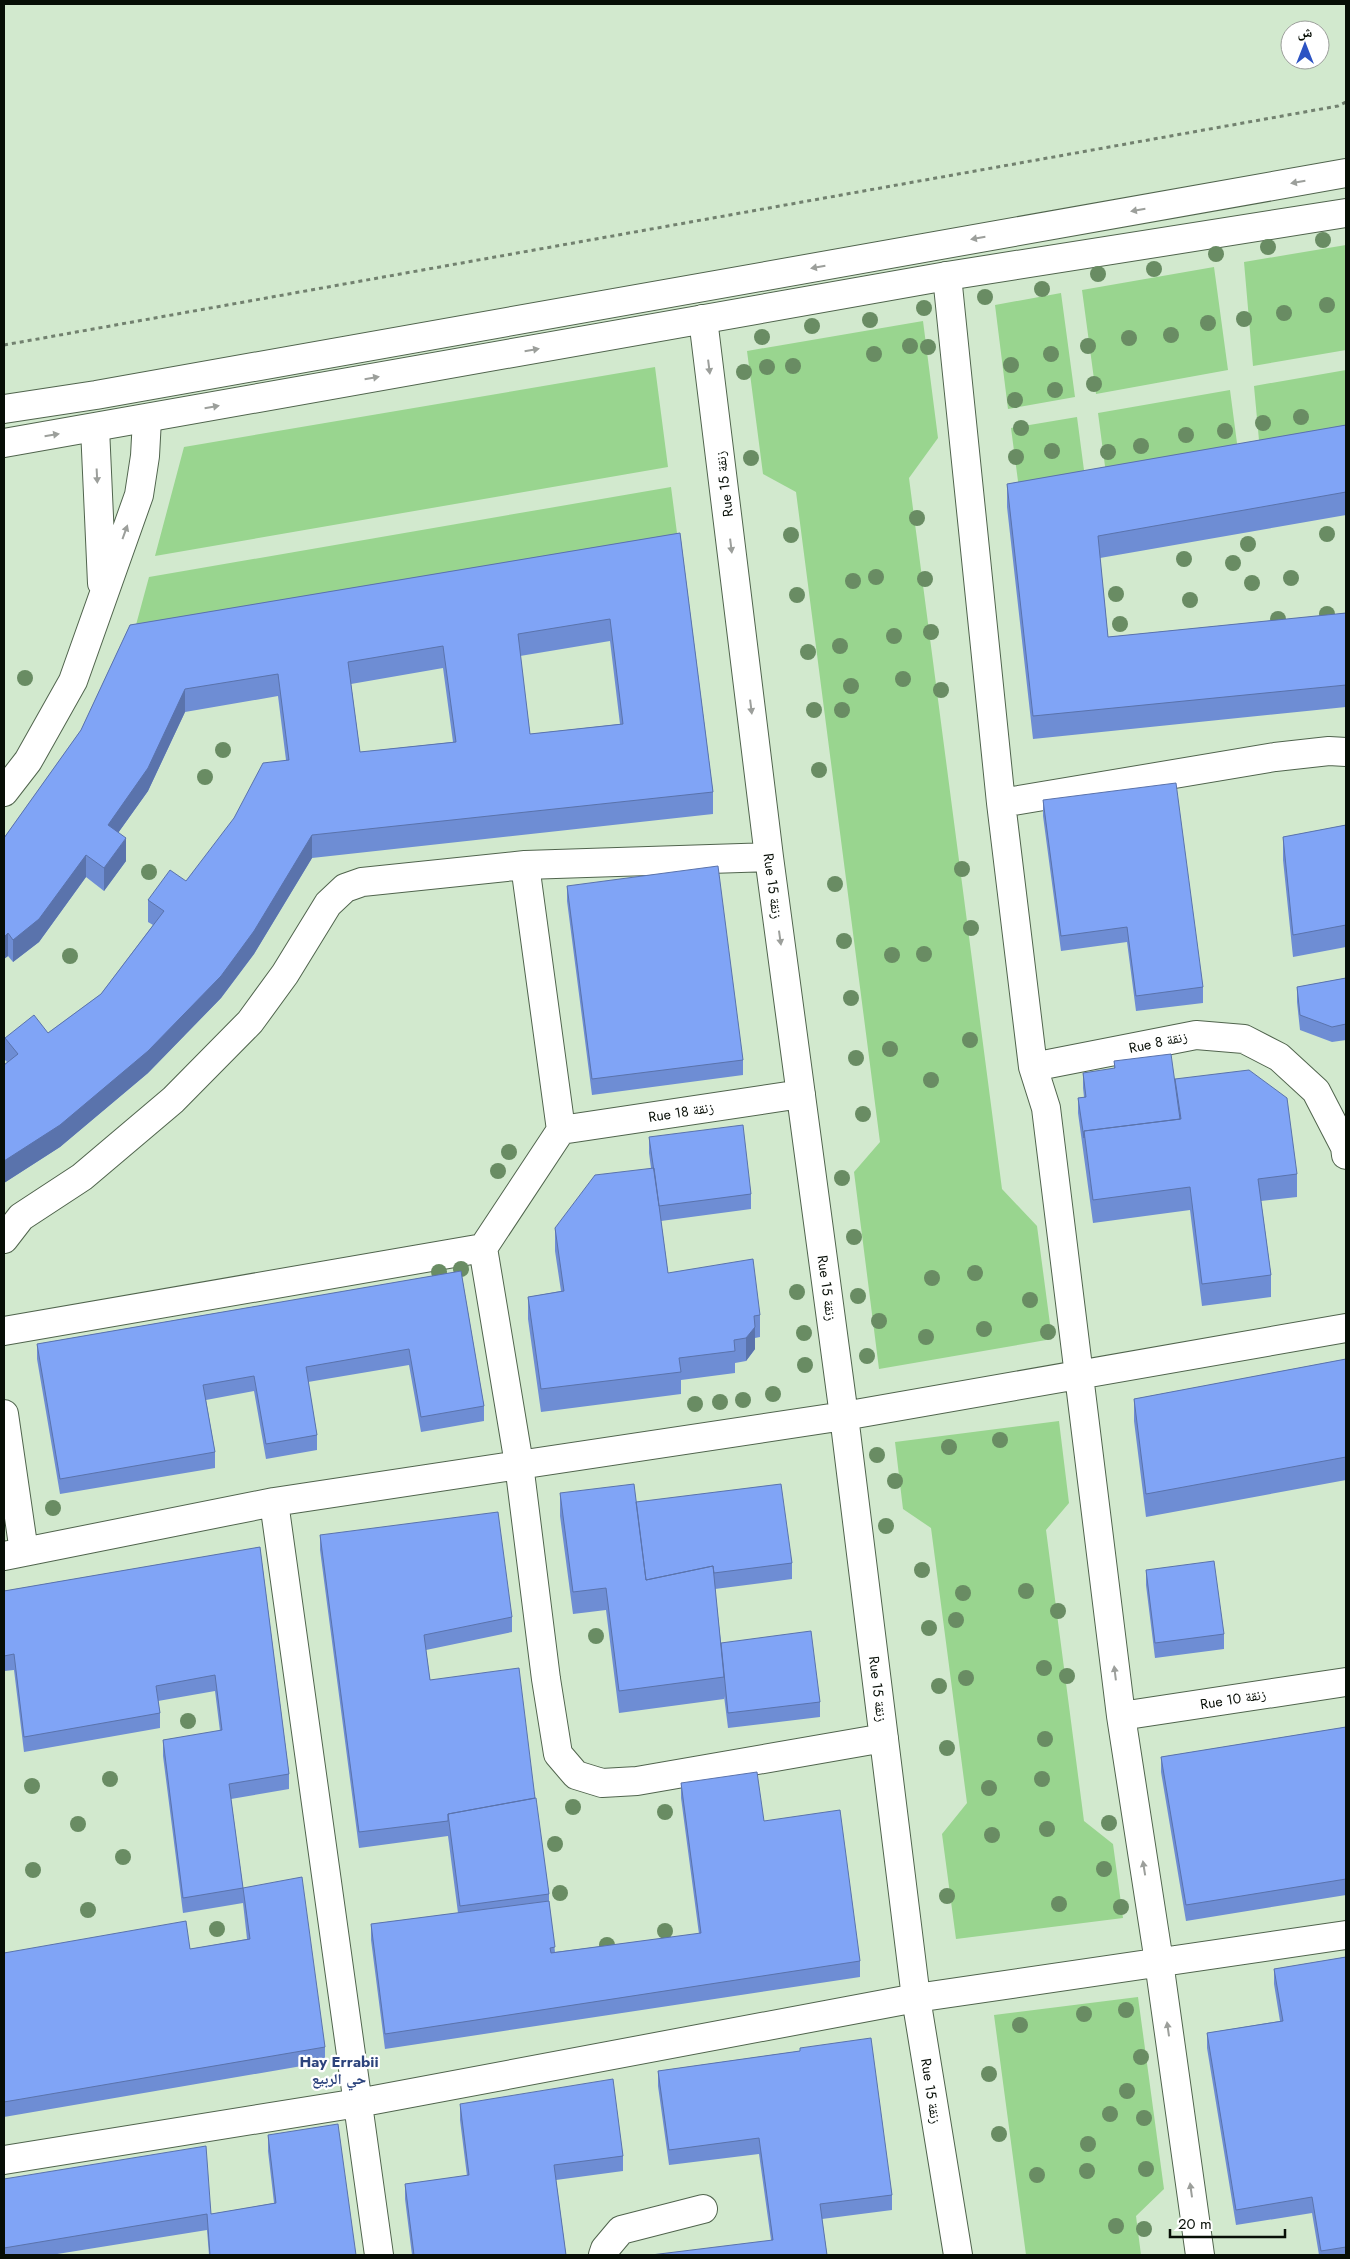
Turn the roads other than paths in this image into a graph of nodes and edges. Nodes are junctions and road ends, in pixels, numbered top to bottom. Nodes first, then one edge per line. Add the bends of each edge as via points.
1 (1346, 173) edge
2 (1346, 213) edge
3 (947, 276) junction
4 (703, 319) junction
5 (4, 409) edge
6 (147, 419) junction
7 (95, 428) junction
8 (4, 443) edge
9 (102, 594) junction
10 (1346, 752) edge
11 (4, 792) edge
12 (1001, 804) junction
13 (769, 857) junction
14 (525, 865) junction
15 (1034, 1067) junction
16 (801, 1094) junction
17 (562, 1130) junction
18 (1346, 1155) edge
19 (4, 1239) edge
20 (483, 1248) junction
21 (1346, 1328) edge
22 (4, 1332) edge
23 (1079, 1376) junction
24 (4, 1414) edge
25 (844, 1416) junction
26 (519, 1464) junction
27 (274, 1502) junction
28 (14, 1554) edge
29 (1346, 1682) edge
30 (1121, 1716) junction
31 (884, 1738) junction
32 (1346, 1935) edge
33 (1159, 1962) junction
34 (916, 1998) junction
35 (358, 2103) junction
36 (4, 2160) edge
37 (703, 2209) dead end
38 (379, 2255) edge
39 (602, 2255) edge
40 (958, 2255) edge
41 (1200, 2255) edge

1 -> 5 street
2 - 3 street
3 - 4 street
3 - 12 street
6 -> 4 street
4 -> 13 street, Rue 15 زنقة
6 - 7 street
9 -> 6 street via 139,494
8 -> 7 street
7 -> 9 street
9 - 11 street via 73,680 28,762
10 - 12 street via 1275,757
12 - 15 street
13 - 14 street
13 -> 16 street, Rue 15 زنقة
14 - 17 street
14 - 19 street via 362,882 345,888 328,904 285,974 250,1022 173,1100 82,1177 21,1217
15 - 18 street, Rue 8 زنقة via 1196,1035 1244,1039 1279,1057 1316,1091
15 - 23 street via 1046,1108
16 - 17 street, Rue 18 زنقة
16 - 25 street, Rue 15 زنقة
17 - 20 street
20 - 22 street
20 - 26 street
21 - 23 street
23 - 25 street
30 -> 23 street
24 - 28 street
25 - 26 street
25 - 31 street, Rue 15 زنقة
26 - 27 street
26 - 31 street via 558,1754 576,1775 602,1783 637,1781
27 - 28 street
27 - 35 street
29 - 30 street, Rue 10 زنقة
33 -> 30 street
31 - 34 street, Rue 15 زنقة
32 - 33 street
33 - 34 street
41 -> 33 street
34 - 35 street
34 - 40 street, Rue 15 زنقة
35 - 36 street
35 - 38 street
37 - 39 street via 621,2230

